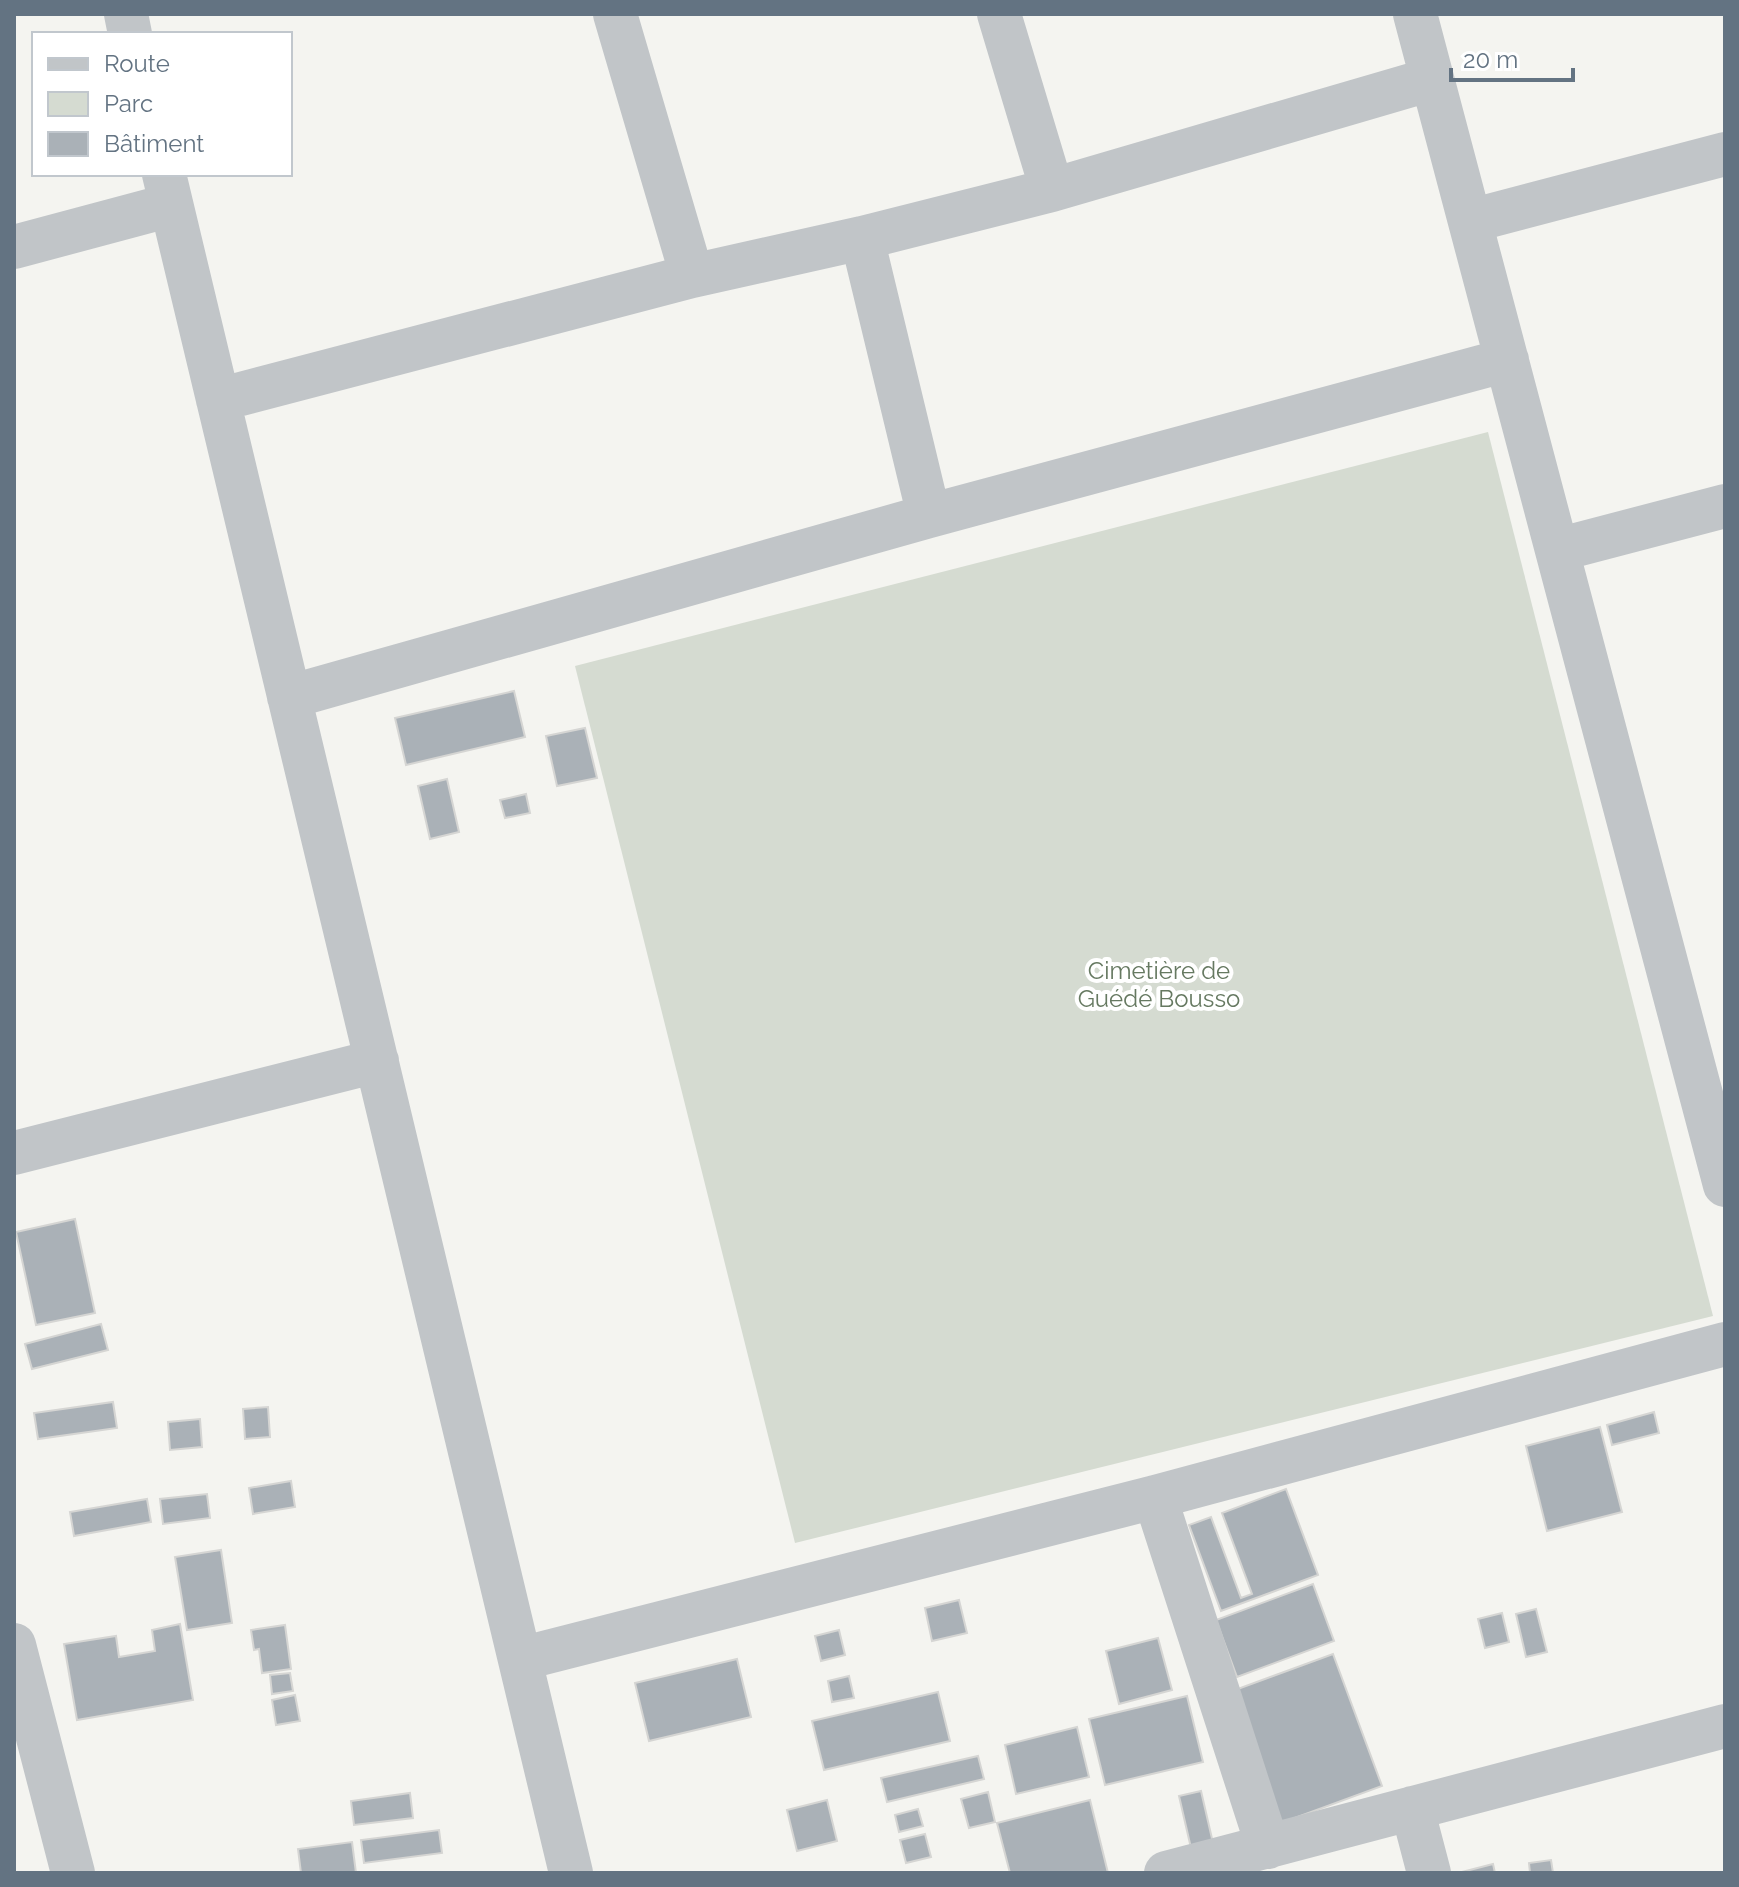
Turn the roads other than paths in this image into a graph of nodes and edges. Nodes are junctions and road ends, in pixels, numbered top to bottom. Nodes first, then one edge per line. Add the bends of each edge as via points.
1 (615, 14) edge
2 (999, 14) edge
3 (1415, 14) edge
4 (1432, 79) junction
5 (1725, 154) edge
6 (168, 189) edge
7 (1052, 190) junction
8 (1470, 221) junction
9 (862, 238) junction
10 (14, 247) edge
11 (692, 276) junction
12 (1507, 360) junction
13 (218, 400) junction
14 (1725, 506) edge
15 (929, 516) junction
16 (1557, 550) junction
17 (289, 697) junction
18 (377, 1061) junction
19 (14, 1153) edge
20 (1725, 1185) edge
21 (1725, 1344) edge
22 (1155, 1497) junction
23 (14, 1645) edge
24 (520, 1659) junction
25 (1725, 1726) edge
26 (1412, 1808) junction
27 (1268, 1847) junction
28 (73, 1873) edge
29 (571, 1873) edge
30 (1166, 1873) edge
31 (1429, 1873) edge

1 - 11 street
2 - 7 street
3 - 4 street
4 - 7 street
4 - 8 street
5 - 8 street
6 - 10 street
6 - 13 street
7 - 9 street
8 - 12 street
9 - 11 street
9 - 15 street
11 - 13 street
12 - 15 street
12 - 16 street
13 - 17 street
14 - 16 street
15 - 17 street
16 - 20 street
17 - 18 street
18 - 19 street
18 - 24 street
21 - 22 street
22 - 24 street
22 - 27 street
23 - 28 street
24 - 29 street
25 - 26 street
26 - 27 street
26 - 31 street
27 - 30 street

